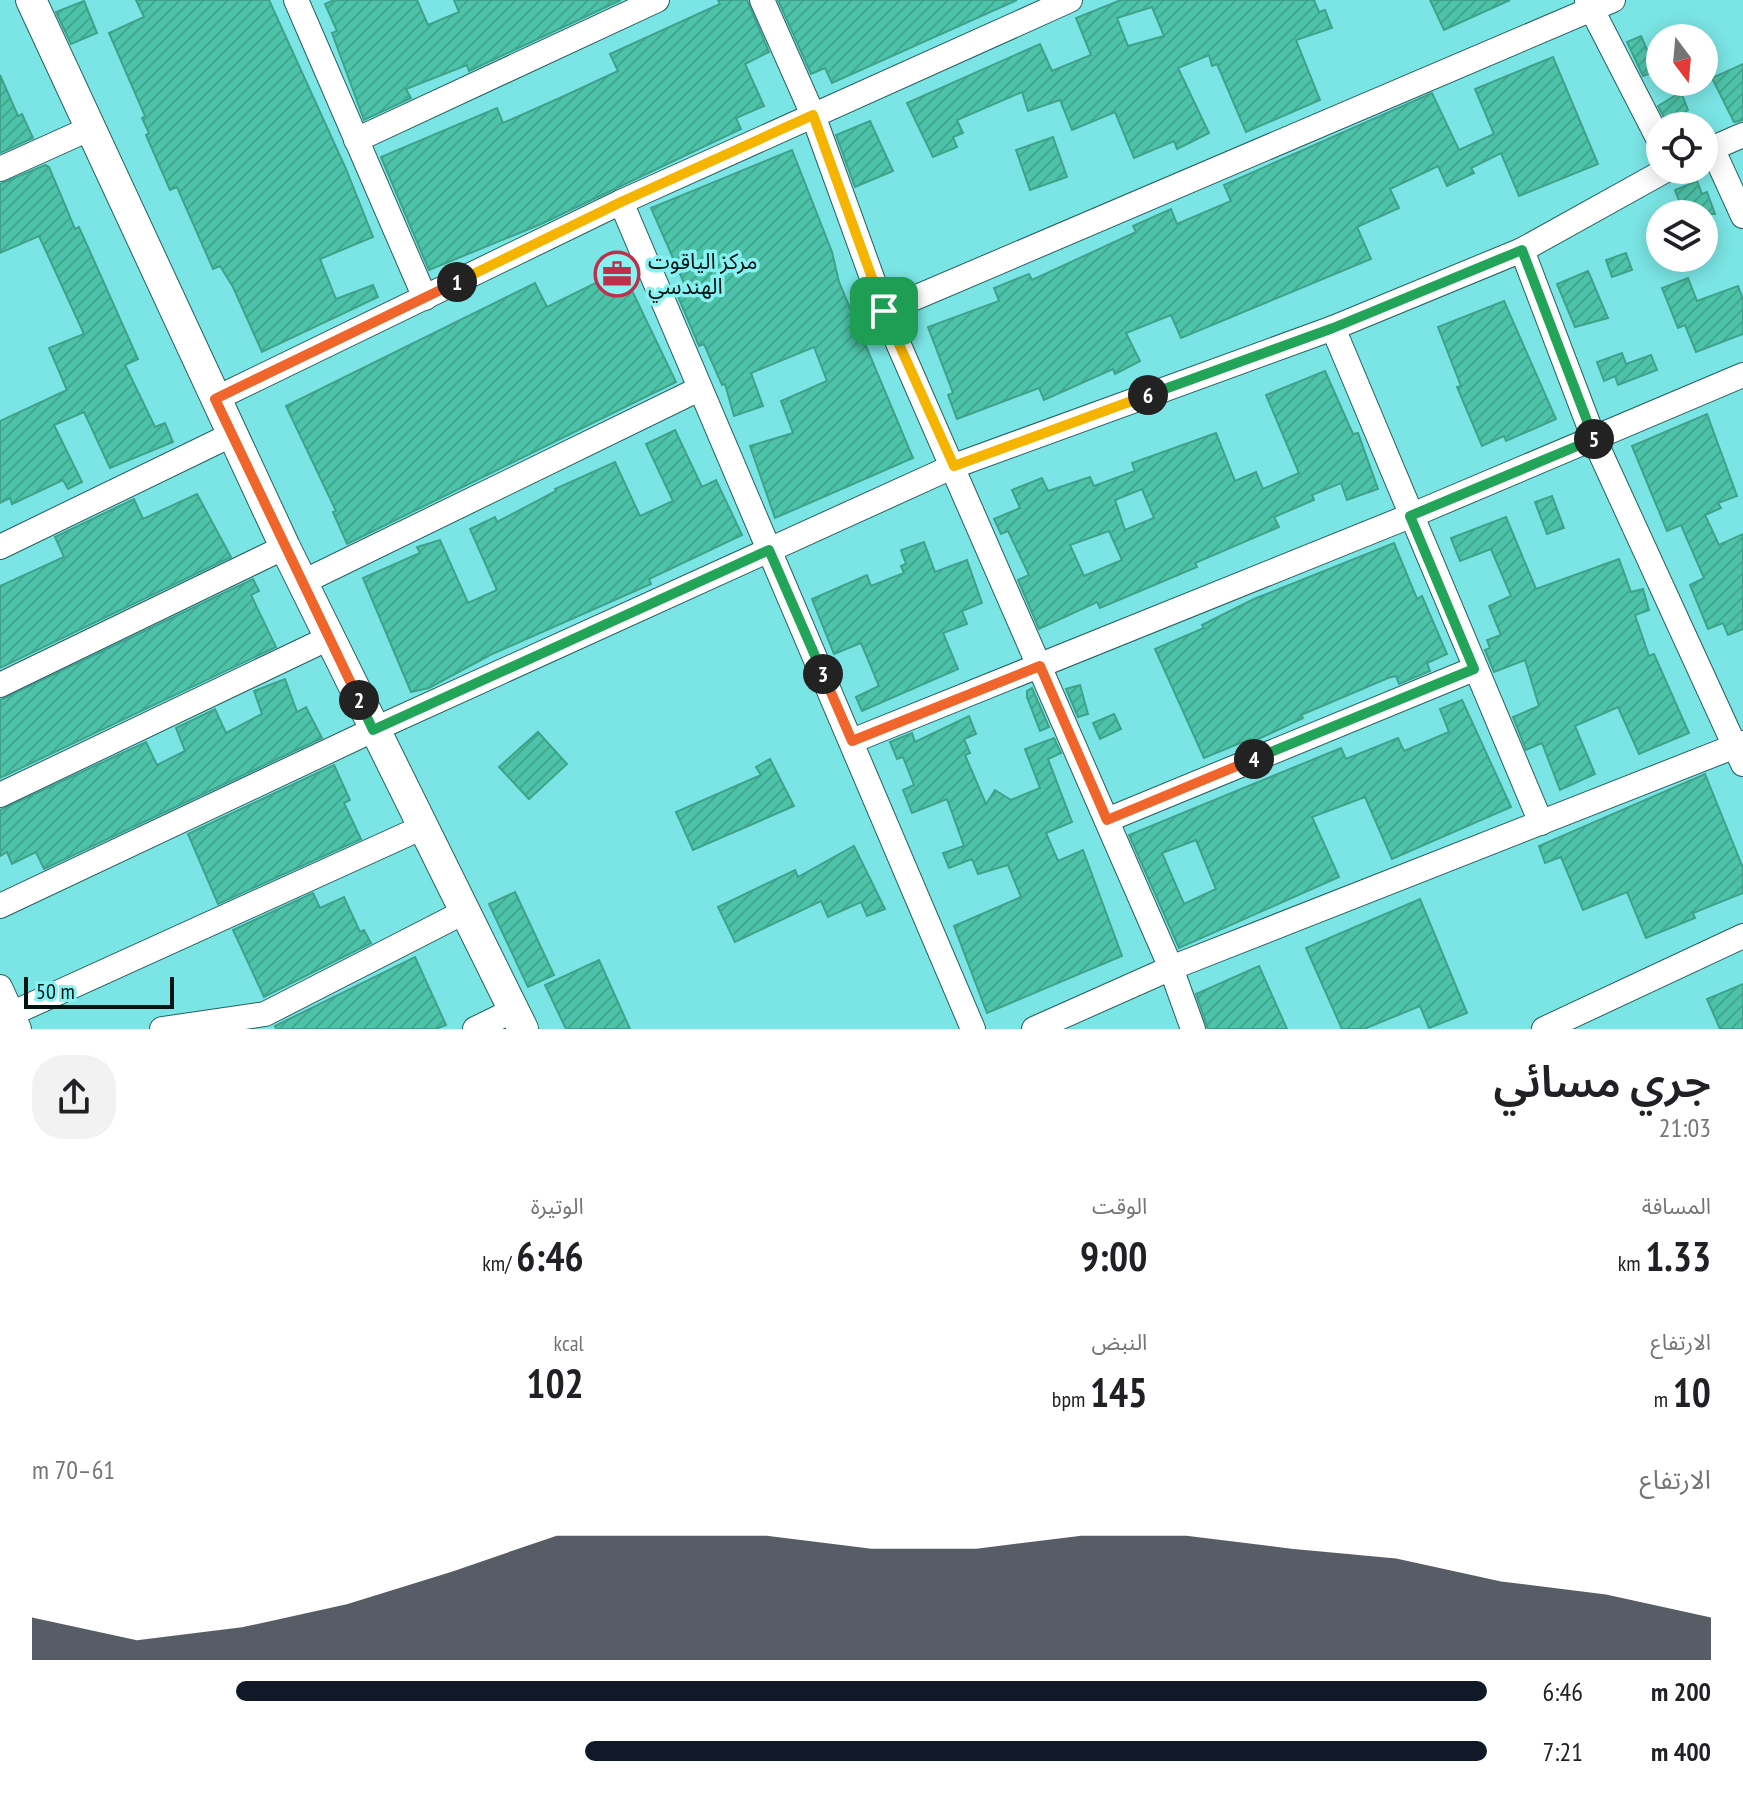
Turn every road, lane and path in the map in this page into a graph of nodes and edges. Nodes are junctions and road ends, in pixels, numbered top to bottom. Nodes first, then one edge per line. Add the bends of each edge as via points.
1 (31, 0) edge
2 (296, 0) edge
3 (657, 0) edge
4 (762, 0) edge
5 (1070, 0) edge
6 (1597, 3) edge
7 (1646, 112) edge
8 (813, 115) junction
9 (91, 128) junction
10 (1743, 135) edge
11 (356, 140) junction
12 (1718, 146) edge
13 (0, 169) edge
14 (1718, 169) edge
15 (1646, 181) edge
16 (621, 202) junction
17 (1743, 216) edge
18 (1522, 250) junction
19 (425, 298) junction
20 (884, 311) junction
21 (1333, 328) junction
22 (1743, 375) edge
23 (699, 389) junction
24 (215, 399) junction
25 (231, 435) junction
26 (1594, 439) junction
27 (954, 466) junction
28 (1410, 516) junction
29 (0, 547) edge
30 (285, 547) junction
31 (769, 550) junction
32 (303, 582) junction
33 (331, 637) junction
34 (1040, 666) junction
35 (1474, 669) junction
36 (0, 685) edge
37 (373, 730) junction
38 (852, 741) junction
39 (1741, 751) edge
40 (0, 795) edge
41 (1107, 820) junction
42 (1541, 823) junction
43 (423, 827) junction
44 (0, 906) edge
45 (466, 911) junction
46 (1743, 936) edge
47 (1171, 968) junction
48 (0, 987) edge
49 (1593, 1019) edge
50 (11, 1020) edge
51 (519, 1020) edge
52 (162, 1029) edge
53 (475, 1029) edge
54 (973, 1029) edge
55 (1034, 1029) edge
56 (1193, 1029) edge
57 (1544, 1029) edge

1 - 9 street
2 - 11 street
3 - 11 street
4 - 8 street
5 - 8 street
6 - 7 street
6 - 20 street
8 - 16 street
8 - 20 street
9 - 13 street
9 - 24 street
10 - 12 street
11 - 19 street
14 - 17 street
15 - 18 street
16 - 19 street
16 - 23 street
18 - 21 street
18 - 26 street
19 - 24 street
20 - 27 street
21 - 27 street
21 - 28 street
22 - 26 street
23 - 31 street
23 - 32 street
24 - 25 street
25 - 29 street
25 - 30 street
26 - 28 street
26 - 39 street
27 - 31 street
27 - 34 street
28 - 34 street
28 - 35 street
30 - 32 street
30 - 36 street
31 - 37 street
31 - 38 street
32 - 33 street
33 - 37 street
33 - 40 street
34 - 38 street
34 - 41 street
35 - 41 street
35 - 42 street
37 - 43 street
37 - 44 street
38 - 54 street
39 - 42 street
41 - 47 street
42 - 47 street
43 - 45 street
43 - 50 street
45 - 51 street
45 - 52 street via 265,1014
46 - 49 street
47 - 55 street
47 - 56 street
48 - 50 street
49 - 57 street
51 - 53 street

